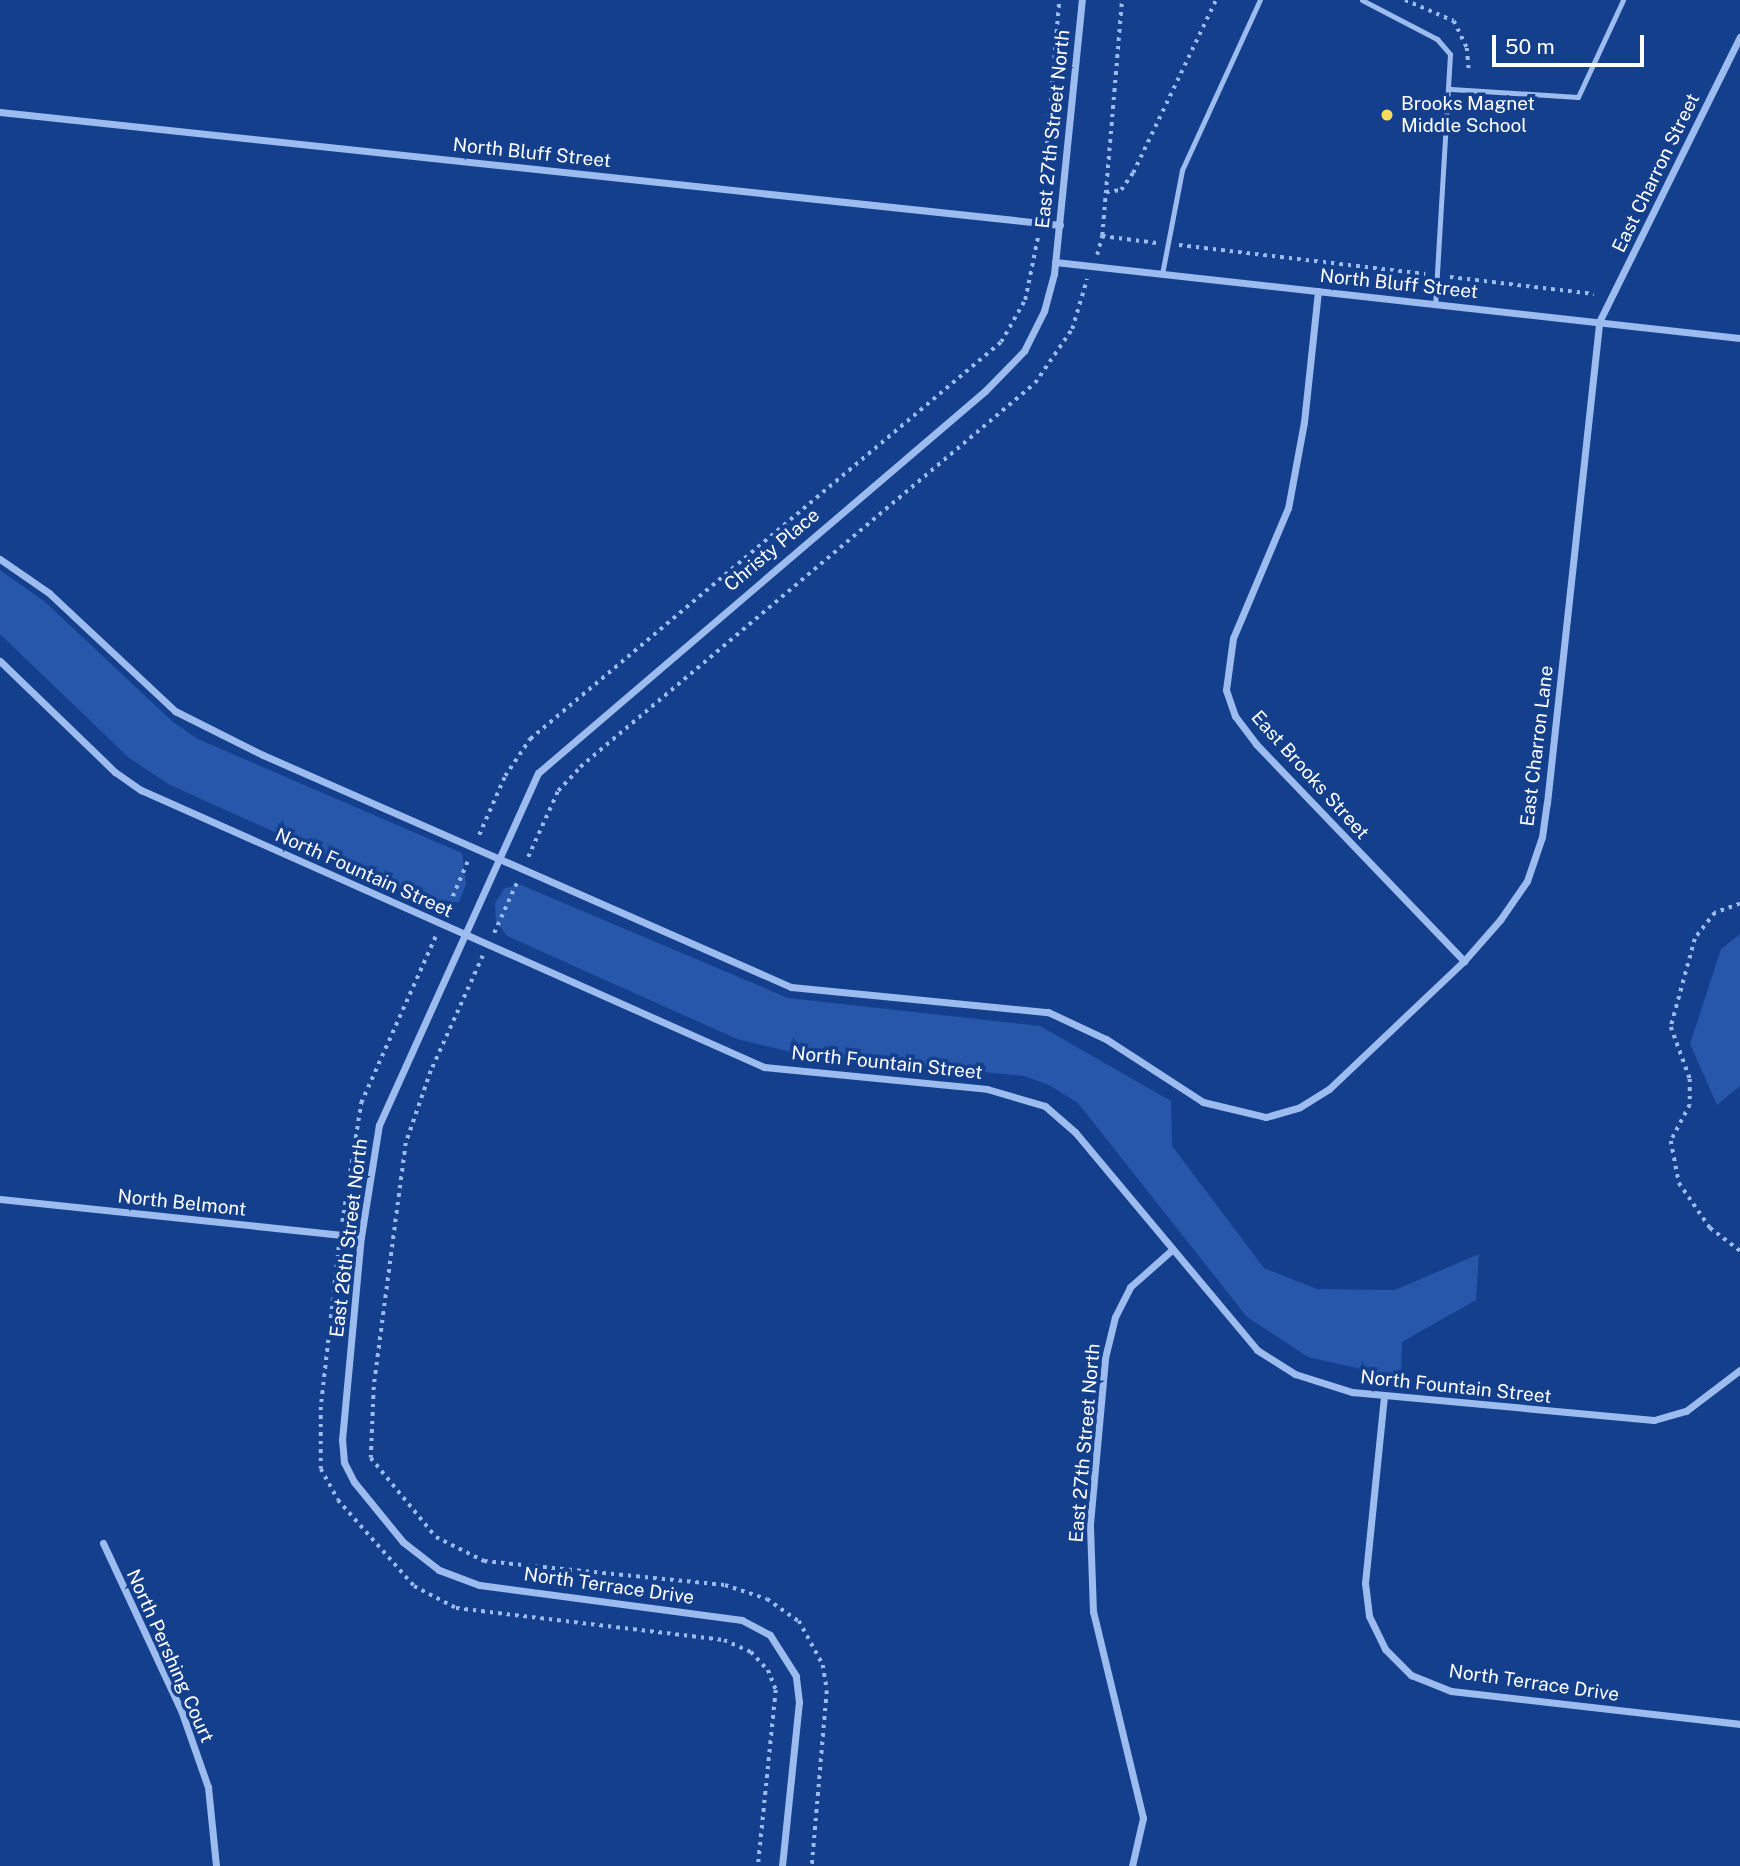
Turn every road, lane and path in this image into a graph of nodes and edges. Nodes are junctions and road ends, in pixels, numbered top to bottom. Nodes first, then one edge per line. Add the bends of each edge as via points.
1 (1059, 0) edge
2 (1082, 0) edge
3 (1122, 0) edge
4 (1216, 0) edge
5 (1261, 0) edge
6 (1362, 0) edge
7 (1405, 0) edge
8 (1623, 0) edge
9 (1740, 37) edge
10 (1469, 70) dead end
11 (1451, 89) junction
12 (0, 112) edge
13 (1106, 192) junction
14 (1040, 222) junction
15 (1060, 225) junction
16 (1102, 236) junction
17 (1167, 244) junction
18 (1055, 261) junction
19 (1093, 266) junction
20 (1162, 274) junction
21 (1437, 276) junction
22 (1318, 291) junction
23 (1594, 294) dead end
24 (1435, 304) junction
25 (1599, 322) junction
26 (1740, 338) edge
27 (0, 559) edge
28 (0, 661) edge
29 (474, 848) junction
30 (498, 859) junction
31 (522, 870) junction
32 (1740, 904) edge
33 (441, 924) junction
34 (464, 934) junction
35 (488, 945) junction
36 (1464, 961) junction
37 (0, 1199) edge
38 (341, 1235) junction
39 (361, 1237) junction
40 (1173, 1249) junction
41 (1740, 1251) edge
42 (1740, 1370) edge
43 (1384, 1396) junction
44 (403, 1542) joint
45 (103, 1543) dead end
46 (1740, 1724) edge
47 (216, 1866) edge
48 (758, 1866) edge
49 (782, 1866) edge
50 (812, 1866) edge
51 (1132, 1866) edge

1 - 14 path
2 - 15 street, East 27th Street North
3 - 13 path
4 - 13 path via 1133,173 1121,190
5 - 17 lane via 1182,170
6 - 11 lane via 1437,38 1450,54
7 - 10 path via 1454,21 1468,48
8 - 11 lane via 1578,97
9 - 25 street, East Charron Street
11 - 21 lane
12 - 14 street, North Bluff Street
13 - 16 path
14 - 15 street, North Bluff Street
14 - 29 path via 1025,300 1001,342 530,739 505,776
15 - 18 street, East 27th Street North
16 - 17 path
16 - 19 path
17 - 20 lane
17 - 21 path
18 - 19 street, North Bluff Street
18 - 30 street, Christy Place via 1044,311 1024,351 985,391 538,773
19 - 20 street, North Bluff Street
19 - 31 path via 1072,329 1035,383 580,767 558,791
20 - 22 street, North Bluff Street
21 - 23 path
21 - 24 lane
22 - 24 street, North Bluff Street
22 - 36 street, East Brooks Street via 1304,422 1288,508 1233,638 1226,691 1235,716 1256,744
24 - 25 street, North Bluff Street
25 - 26 street, North Bluff Street
25 - 36 street, East Charron Lane via 1542,837 1527,881
27 - 29 street via 49,593 175,711
28 - 33 street, North Fountain Street via 115,772 141,790
29 - 30 street
29 - 33 path
30 - 31 street
30 - 34 street, East 26th Street North
31 - 35 path
31 - 36 street, East Charron Lane via 791,987 1048,1013 1107,1039 1203,1102 1266,1117 1300,1107 1329,1089
32 - 41 path via 1715,913 1695,939 1671,1027 1690,1079 1690,1105 1671,1142 1679,1183 1710,1228
33 - 34 street, North Fountain Street
33 - 38 path via 360,1103
34 - 35 street, North Fountain Street
34 - 39 street, East 26th Street North via 379,1125
35 - 40 street, North Fountain Street via 764,1067 987,1089 1045,1106 1075,1132
35 - 50 path via 431,1070 405,1143 374,1387 371,1458 436,1536 484,1561 725,1585 767,1599 799,1621 823,1665 827,1690
37 - 38 street, North Belmont
38 - 39 street, North Belmont
38 - 48 path via 321,1407 321,1469 338,1500 414,1586 456,1608 724,1640 751,1652 768,1670 776,1690
39 - 44 street, East 26th Street North via 342,1440 344,1462 354,1482
40 - 43 street, North Fountain Street via 1256,1350 1295,1374 1352,1392
40 - 51 street, East 27th Street North via 1130,1287 1115,1317 1105,1358 1090,1524 1093,1612 1143,1818
42 - 43 street, North Fountain Street via 1686,1410 1654,1420
43 - 46 street, North Terrace Drive via 1365,1583 1369,1616 1385,1649 1411,1675 1451,1691
44 - 49 street, North Terrace Drive via 439,1570 479,1584 742,1620 770,1635 796,1676 796,1743
45 - 47 street, North Pershing Court via 181,1710 208,1787

